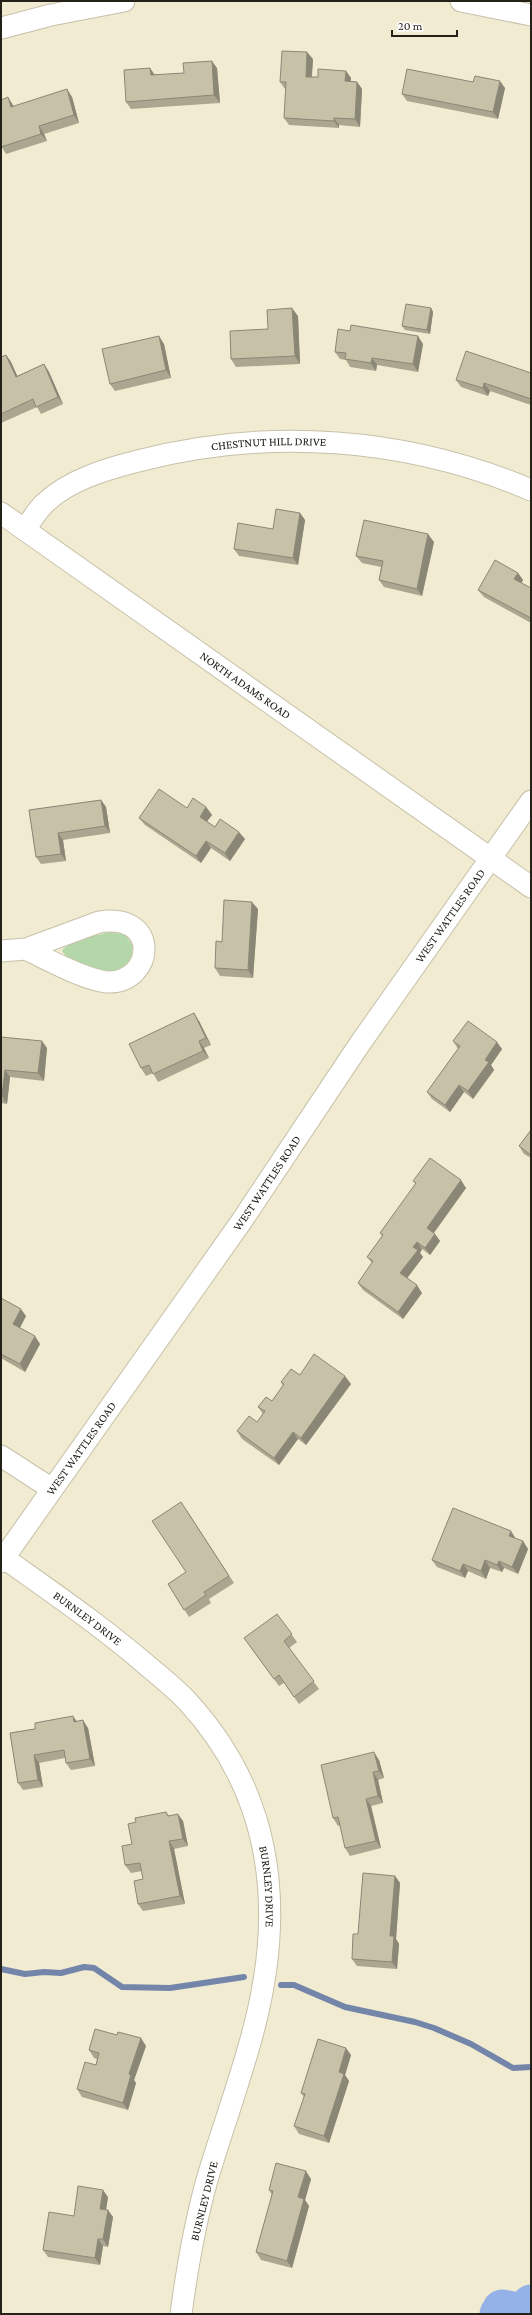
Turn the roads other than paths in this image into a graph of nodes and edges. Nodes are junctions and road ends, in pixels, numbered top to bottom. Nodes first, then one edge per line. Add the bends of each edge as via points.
1 (124, 1) edge
2 (461, 1) edge
3 (531, 15) edge
4 (1, 28) edge
5 (531, 490) edge
6 (1, 513) edge
7 (25, 530) junction
8 (531, 801) edge
9 (490, 858) junction
10 (531, 888) edge
11 (26, 949) junction
12 (1, 951) edge
13 (1, 1456) edge
14 (52, 1489) junction
15 (3, 1560) edge
16 (181, 2314) edge

1 - 4 street
2 - 3 street
5 - 7 street, CHESTNUT HILL DRIVE via 455,464 384,448 322,441 266,441 180,450 104,471 65,489 44,503
6 - 7 street, NORTH ADAMS ROAD
7 - 9 street, NORTH ADAMS ROAD
8 - 9 street, WEST WATTLES ROAD
9 - 10 street, NORTH ADAMS ROAD
9 - 14 street, WEST WATTLES ROAD via 359,1044 241,1222
11 - 11 street via 61,966 107,982 119,981 136,970 145,947 133,926 110,920
11 - 12 street
13 - 14 street
14 - 15 street, WEST WATTLES ROAD
15 - 16 street, BURNLEY DRIVE via 97,1624 188,1702 213,1733 236,1769 252,1806 263,1846 272,1924 268,1964 254,2030 207,2182 195,2230

